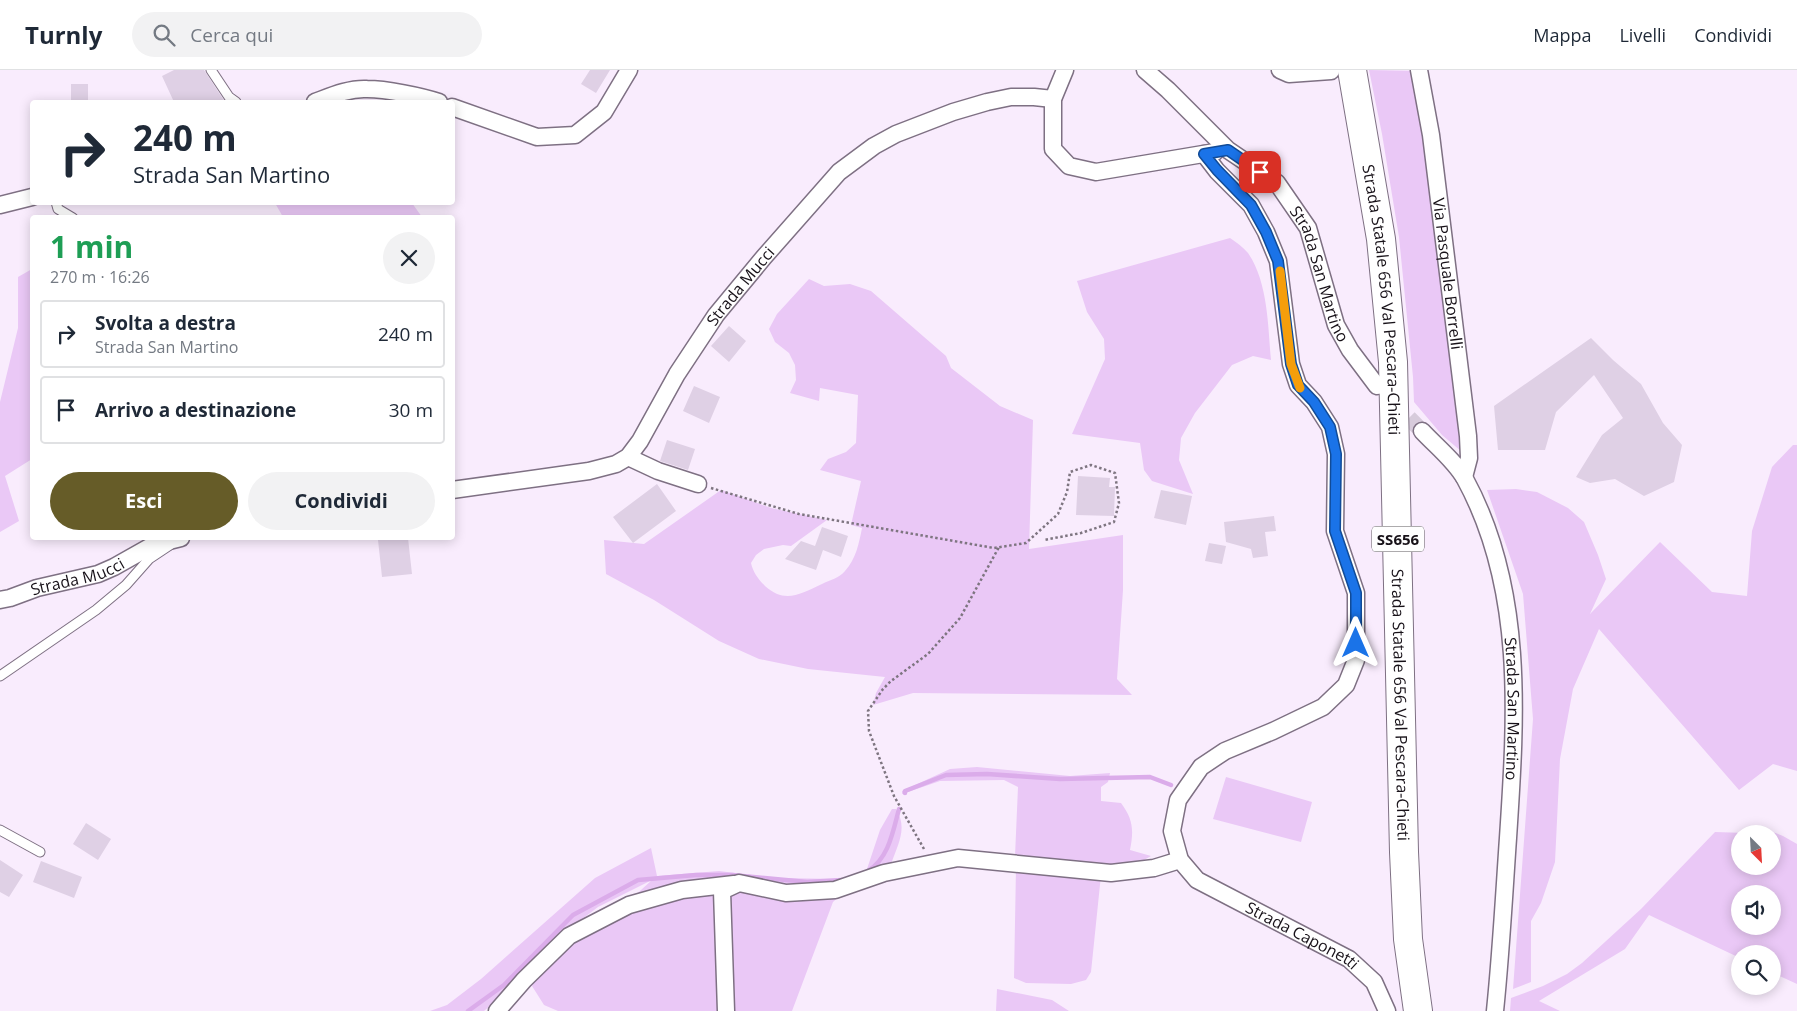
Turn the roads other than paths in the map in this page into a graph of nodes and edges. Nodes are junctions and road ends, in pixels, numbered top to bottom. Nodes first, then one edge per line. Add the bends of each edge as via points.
1 (211, 70) edge
2 (629, 70) edge
3 (1065, 70) edge
4 (1145, 70) edge
5 (1280, 70) edge
6 (1419, 70) edge
7 (1341, 71) edge
8 (1054, 99) junction
9 (233, 100) edge
10 (320, 100) edge
11 (432, 100) edge
12 (455, 108) edge
13 (1228, 150) junction
14 (1204, 154) junction
15 (30, 198) edge
16 (0, 205) edge
17 (57, 205) edge
18 (68, 215) edge
19 (1377, 386) dead end
20 (1422, 431) tunnel mouth
21 (628, 457) junction
22 (1464, 477) junction
23 (698, 484) road end
24 (455, 490) edge
25 (174, 540) edge
26 (179, 540) edge
27 (0, 600) edge
28 (0, 676) edge
29 (0, 830) edge
30 (40, 852) dead end
31 (1180, 860) junction
32 (738, 883) junction
33 (497, 1011) edge
34 (726, 1011) edge
35 (1387, 1011) edge
36 (1418, 1011) edge
37 (1495, 1011) edge

1 - 9 lane
2 - 12 street via 604,112 575,135 537,137
3 - 8 street
4 - 13 street, Strada San Martino
5 - 7 street via 1289,74
6 - 22 street, Via Pasquale Borrelli via 1431,136 1468,436 1470,458
7 - 36 highway, Strada Statale 656 Val Pescara-Chieti / SS656 via 1381,239 1393,362 1404,852 1408,939
8 - 14 street via 1053,149 1069,166 1096,172
8 - 21 street, Strada Mucci via 1011,97 953,112 896,134 839,172 716,315
10 - 11 street via 366,88
13 - 14 street
13 - 19 street, Strada San Martino via 1276,183 1308,228 1336,325
14 - 31 street via 1251,205 1266,232 1278,261 1291,364 1298,385 1330,427 1336,454 1335,531 1356,593 1356,660 1346,685 1323,707 1225,751 1201,767 1178,800 1172,831
15 - 16 street
17 - 18 lane
20 - 22 street, Strada San Martino
21 - 23 street
21 - 24 street via 616,464 589,471
22 - 37 street, Strada San Martino via 1479,508 1502,577 1512,655 1512,768
25 - 27 street, Strada Mucci via 153,545 98,574
26 - 28 lane via 149,559 126,585 96,610
29 - 30 lane
31 - 32 street via 1154,868 1111,873 958,858 884,874 835,890 786,892
31 - 35 street, Strada Caponetti via 1197,880 1349,959 1374,982
32 - 33 street via 682,890 630,905 569,936
32 - 34 street via 722,891

